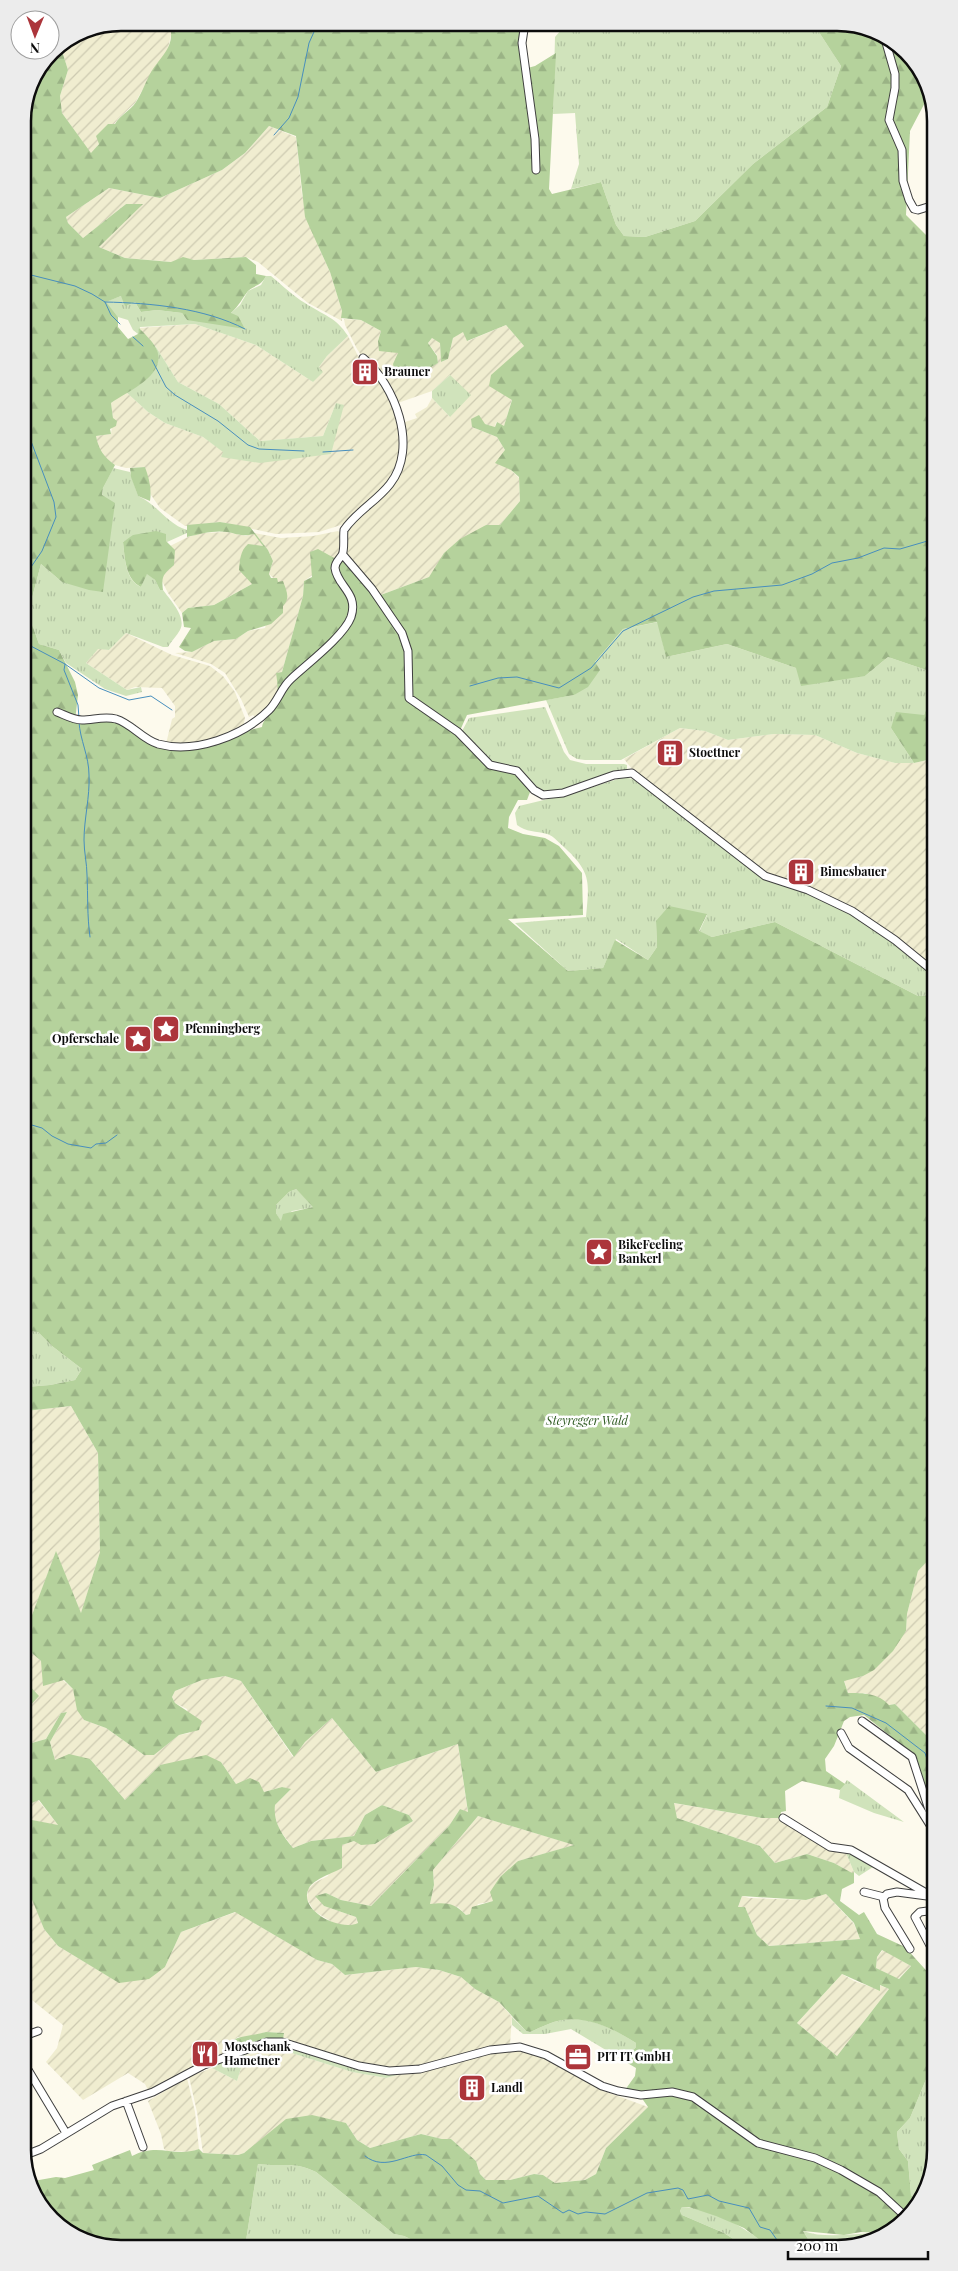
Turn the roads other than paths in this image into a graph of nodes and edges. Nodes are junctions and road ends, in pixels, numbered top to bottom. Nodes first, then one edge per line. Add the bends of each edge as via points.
1 (524, 31) edge
2 (888, 47) edge
3 (536, 170) dead end
4 (927, 207) edge
5 (363, 358) dead end
6 (343, 555) junction
7 (57, 712) dead end
8 (927, 966) edge
9 (862, 1721) dead end
10 (841, 1733) dead end
11 (927, 1804) edge
12 (783, 1818) dead end
13 (927, 1820) edge
14 (864, 1892) dead end
15 (927, 1895) edge
16 (884, 1897) junction
17 (927, 1897) edge
18 (927, 1911) edge
19 (927, 1940) edge
20 (910, 1949) dead end
21 (38, 2031) dead end
22 (31, 2034) edge
23 (31, 2075) edge
24 (126, 2101) junction
25 (66, 2133) junction
26 (143, 2147) dead end
27 (31, 2153) edge
28 (902, 2213) edge

1 - 3 street via 522,43
2 - 4 street via 895,74 889,120 902,150 902,181 914,209
5 - 6 street via 375,369 391,394 404,448 399,469 391,483 344,530
6 - 7 street via 336,562 335,570 353,605 345,629 289,681 255,723 200,745 173,746 152,741 117,719 79,720
6 - 8 street via 372,589 402,633 408,651 409,698 463,736 490,765 517,771 534,790 549,796 614,775 632,773 765,876 808,890 852,911
9 - 11 street via 912,1757
10 - 13 street via 849,1748 908,1790
12 - 15 street via 830,1847 850,1850
14 - 16 street
16 - 17 street via 897,1892
16 - 20 street via 883,1904
18 - 19 street via 915,1917
21 - 22 street
23 - 25 street
24 - 25 street via 100,2112
24 - 26 street
24 - 28 street via 158,2090 204,2065 276,2041 359,2066 389,2071 420,2069 490,2050 520,2047 546,2055 610,2089 640,2095 672,2092 694,2097 758,2143 815,2158 842,2170 879,2192
25 - 27 street

